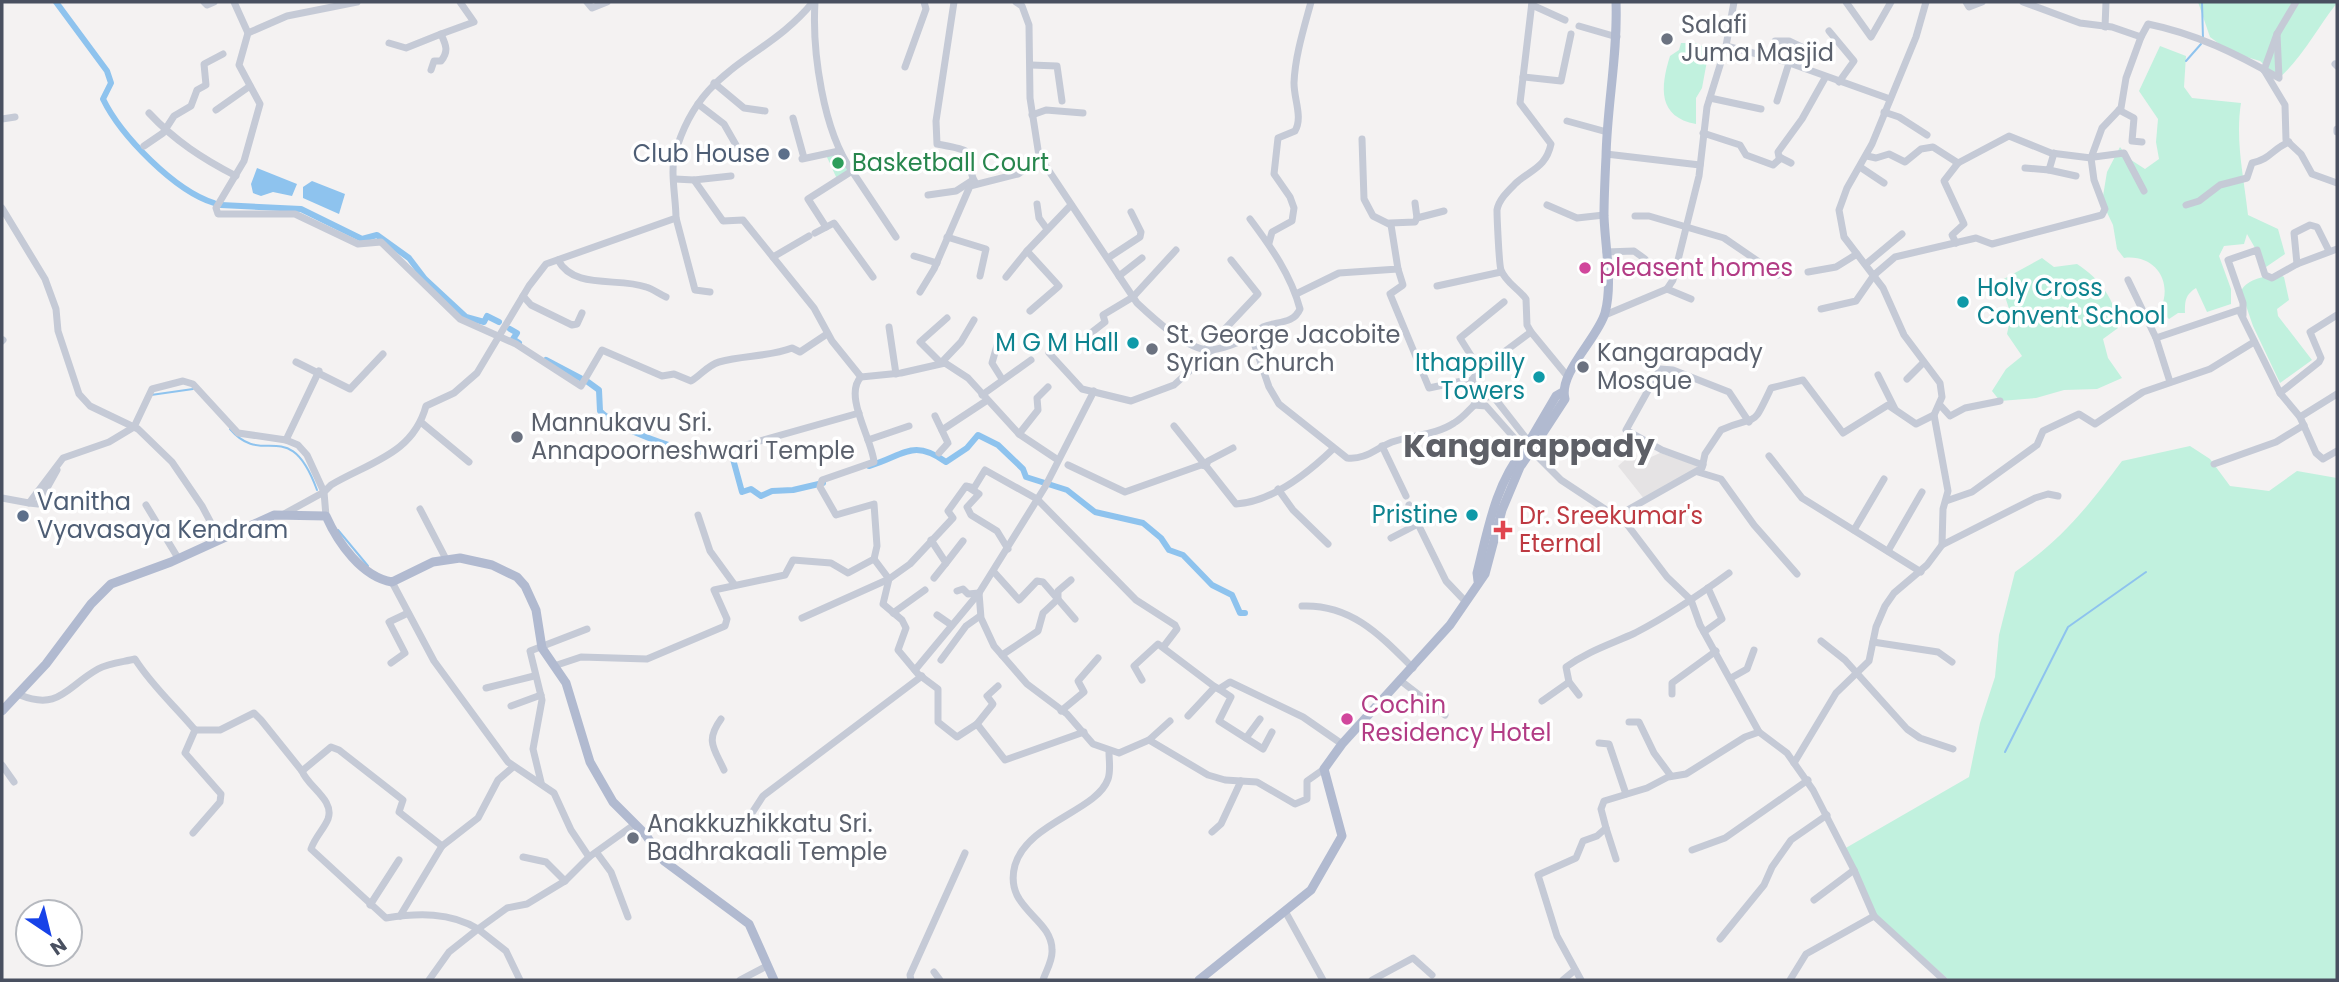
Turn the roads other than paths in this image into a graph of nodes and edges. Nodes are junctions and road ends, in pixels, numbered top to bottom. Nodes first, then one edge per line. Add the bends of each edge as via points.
1 (204, 2) edge
2 (214, 2) edge
3 (234, 2) edge
4 (358, 2) edge
5 (460, 2) edge
6 (587, 2) edge
7 (607, 2) edge
8 (814, 2) edge
9 (924, 2) edge
10 (954, 2) edge
11 (1016, 2) edge
12 (1311, 2) edge
13 (1616, 2) edge
14 (1734, 2) edge
15 (1846, 2) edge
16 (1891, 2) edge
17 (1926, 2) edge
18 (1966, 2) edge
19 (1982, 2) edge
20 (2023, 2) edge
21 (2106, 2) edge
22 (2296, 2) edge
23 (1532, 3) edge
24 (1566, 20) dead end
25 (1579, 26) dead end
26 (2105, 27) junction
27 (1829, 31) dead end
28 (248, 33) junction
29 (441, 34) junction
30 (1571, 34) dead end
31 (2277, 34) junction
32 (1617, 37) junction
33 (2141, 37) junction
34 (389, 43) dead end
35 (1726, 46) junction
36 (1812, 52) dead end
37 (223, 54) dead end
38 (1770, 57) junction
39 (1789, 63) junction
40 (1031, 65) junction
41 (905, 67) dead end
42 (431, 70) dead end
43 (2264, 70) junction
44 (1523, 77) junction
45 (1825, 78) junction
46 (1839, 82) junction
47 (714, 83) junction
48 (250, 86) junction
49 (1710, 98) junction
50 (1890, 99) junction
51 (1062, 101) dead end
52 (1777, 101) dead end
53 (698, 104) junction
54 (1761, 109) dead end
55 (216, 110) dead end
56 (2119, 110) junction
57 (765, 111) dead end
58 (1884, 112) junction
59 (149, 113) dead end
60 (1083, 113) dead end
61 (1032, 116) junction
62 (15, 117) dead end
63 (793, 118) dead end
64 (2, 119) edge
65 (1567, 121) dead end
66 (164, 129) junction
67 (1607, 132) junction
68 (1703, 133) junction
69 (1927, 135) dead end
70 (1362, 139) dead end
71 (2142, 142) dead end
72 (2289, 142) junction
73 (736, 145) dead end
74 (144, 146) dead end
75 (839, 151) junction
76 (2054, 153) junction
77 (1606, 154) junction
78 (1867, 156) junction
79 (1781, 158) junction
80 (2092, 158) junction
81 (1040, 159) junction
82 (1791, 163) dead end
83 (1958, 163) junction
84 (1700, 165) junction
85 (1860, 167) junction
86 (2025, 168) dead end
87 (2049, 170) junction
88 (852, 172) junction
89 (236, 176) junction
90 (731, 176) dead end
91 (2077, 176) dead end
92 (675, 179) junction
93 (694, 180) junction
94 (975, 182) junction
95 (1884, 183) dead end
96 (2337, 183) edge
97 (2144, 191) dead end
98 (928, 195) dead end
99 (1037, 204) dead end
100 (1415, 204) dead end
101 (1071, 205) junction
102 (1548, 205) dead end
103 (2186, 205) dead end
104 (2, 208) edge
105 (1444, 211) dead end
106 (1131, 212) dead end
107 (1604, 215) junction
108 (1635, 216) dead end
109 (676, 218) junction
110 (1417, 218) junction
111 (1250, 219) dead end
112 (1390, 223) junction
113 (1686, 226) junction
114 (826, 227) junction
115 (1047, 229) junction
116 (1902, 234) dead end
117 (896, 237) dead end
118 (947, 237) junction
119 (1956, 243) junction
120 (1270, 245) junction
121 (1176, 250) dead end
122 (2333, 250) edge
123 (1027, 251) junction
124 (1606, 252) junction
125 (1857, 254) junction
126 (914, 256) dead end
127 (774, 257) junction
128 (1108, 258) junction
129 (1142, 258) dead end
130 (1645, 259) dead end
131 (558, 260) junction
132 (1231, 260) dead end
133 (937, 262) junction
134 (1866, 264) junction
135 (2297, 264) junction
136 (1501, 271) junction
137 (1808, 272) dead end
138 (1400, 273) junction
139 (1778, 275) dead end
140 (1874, 275) junction
141 (980, 276) dead end
142 (1119, 276) junction
143 (873, 277) dead end
144 (1006, 277) dead end
145 (2128, 280) dead end
146 (1437, 286) dead end
147 (1667, 289) junction
148 (710, 292) dead end
149 (920, 292) dead end
150 (1296, 294) junction
151 (523, 296) junction
152 (1133, 297) junction
153 (666, 298) dead end
154 (1691, 299) dead end
155 (1504, 302) dead end
156 (1821, 309) dead end
157 (1030, 312) dead end
158 (582, 313) dead end
159 (1605, 315) junction
160 (2243, 315) junction
161 (2337, 315) edge
162 (947, 318) dead end
163 (974, 320) dead end
164 (889, 327) dead end
165 (1531, 332) junction
166 (501, 333) junction
167 (827, 334) junction
168 (1087, 336) dead end
169 (1252, 337) junction
170 (2156, 338) junction
171 (998, 342) dead end
172 (2254, 342) junction
173 (1056, 346) dead end
174 (1222, 346) junction
175 (1206, 349) junction
176 (383, 354) dead end
177 (1031, 360) dead end
178 (296, 362) dead end
179 (941, 363) junction
180 (1923, 363) junction
181 (1480, 370) junction
182 (319, 372) junction
183 (896, 374) junction
184 (1878, 376) dead end
185 (861, 377) junction
186 (1568, 377) junction
187 (1002, 379) junction
188 (1907, 379) dead end
189 (1471, 381) junction
190 (2170, 382) junction
191 (1048, 387) dead end
192 (1094, 391) junction
193 (2280, 393) junction
194 (2337, 394) edge
195 (1493, 396) junction
196 (984, 398) junction
197 (2000, 401) dead end
198 (1474, 405) junction
199 (1940, 405) junction
200 (859, 413) junction
201 (1897, 413) junction
202 (1934, 415) junction
203 (935, 416) dead end
204 (2300, 417) junction
205 (1749, 422) junction
206 (422, 423) junction
207 (2304, 425) junction
208 (909, 426) dead end
209 (1174, 426) dead end
210 (136, 428) junction
211 (942, 430) junction
212 (1019, 434) junction
213 (286, 440) junction
214 (868, 440) junction
215 (1382, 446) junction
216 (1233, 447) dead end
217 (735, 448) dead end
218 (1333, 449) junction
219 (1532, 450) junction
220 (2337, 452) edge
221 (939, 453) dead end
222 (1769, 456) dead end
223 (1058, 460) junction
224 (469, 462) dead end
225 (2214, 464) dead end
226 (1068, 465) dead end
227 (1206, 466) junction
228 (1700, 468) junction
229 (1884, 479) dead end
230 (966, 486) junction
231 (1278, 489) junction
232 (324, 492) junction
233 (1923, 492) dead end
234 (1406, 496) dead end
235 (2058, 496) dead end
236 (2, 498) edge
237 (1037, 499) junction
238 (1946, 501) junction
239 (146, 505) dead end
240 (1409, 505) dead end
241 (420, 509) dead end
242 (284, 514) junction
243 (698, 515) dead end
244 (326, 516) junction
245 (1617, 516) junction
246 (1418, 524) junction
247 (1854, 530) junction
248 (219, 538) junction
249 (1391, 538) dead end
250 (931, 540) junction
251 (963, 541) dead end
252 (1328, 544) dead end
253 (1942, 545) junction
254 (1008, 548) junction
255 (1888, 551) junction
256 (178, 558) junction
257 (446, 559) junction
258 (874, 559) junction
259 (946, 563) junction
260 (993, 572) junction
261 (1921, 572) junction
262 (1729, 573) dead end
263 (1797, 574) dead end
264 (934, 578) dead end
265 (889, 579) junction
266 (1071, 580) dead end
267 (393, 582) junction
268 (734, 584) junction
269 (1708, 588) junction
270 (925, 590) dead end
271 (957, 591) dead end
272 (979, 593) junction
273 (1058, 600) junction
274 (1464, 600) junction
275 (1691, 600) junction
276 (1302, 606) dead end
277 (408, 613) junction
278 (893, 613) junction
279 (937, 615) dead end
280 (980, 616) junction
281 (802, 618) dead end
282 (1075, 619) dead end
283 (950, 624) junction
284 (587, 629) dead end
285 (1704, 632) junction
286 (1821, 641) dead end
287 (1872, 642) junction
288 (1164, 646) junction
289 (542, 648) junction
290 (1754, 650) dead end
291 (1716, 651) junction
292 (1002, 655) junction
293 (1098, 658) dead end
294 (941, 660) dead end
295 (1952, 662) dead end
296 (391, 663) dead end
297 (554, 666) junction
298 (1413, 668) junction
299 (915, 670) junction
300 (1858, 674) junction
301 (534, 676) junction
302 (922, 676) junction
303 (1731, 678) junction
304 (1142, 680) dead end
305 (1401, 681) junction
306 (1569, 682) junction
307 (998, 686) dead end
308 (486, 688) dead end
309 (1217, 688) junction
310 (20, 695) junction
311 (541, 695) junction
312 (1579, 695) dead end
313 (1672, 695) dead end
314 (1542, 701) dead end
315 (511, 706) dead end
316 (1061, 710) junction
317 (2, 711) edge
318 (1445, 715) dead end
319 (1188, 716) dead end
320 (721, 719) dead end
321 (1260, 719) dead end
322 (1170, 721) dead end
323 (1629, 722) dead end
324 (977, 724) junction
325 (195, 730) junction
326 (1084, 732) junction
327 (1272, 732) dead end
328 (1759, 732) junction
329 (1246, 738) junction
330 (1149, 740) junction
331 (1599, 743) dead end
332 (1342, 744) junction
333 (1952, 749) dead end
334 (1109, 752) junction
335 (1794, 762) junction
336 (2, 765) edge
337 (513, 767) junction
338 (1324, 769) junction
339 (724, 770) dead end
340 (302, 771) junction
341 (1671, 776) junction
342 (1808, 780) junction
343 (1241, 781) junction
344 (14, 782) dead end
345 (541, 782) junction
346 (1626, 794) junction
347 (750, 816) dead end
348 (1827, 816) junction
349 (635, 824) junction
350 (1606, 828) junction
351 (1212, 832) dead end
352 (193, 833) dead end
353 (442, 846) junction
354 (1692, 850) dead end
355 (694, 851) dead end
356 (597, 853) junction
357 (965, 853) dead end
358 (523, 857) dead end
359 (589, 857) junction
360 (1616, 859) dead end
361 (399, 860) dead end
362 (664, 860) junction
363 (1854, 870) junction
364 (565, 881) junction
365 (1814, 901) dead end
366 (370, 905) junction
367 (1284, 911) junction
368 (400, 916) junction
369 (1874, 916) junction
370 (628, 917) dead end
371 (478, 929) junction
372 (1720, 939) dead end
373 (767, 966) junction
374 (1575, 970) junction
375 (934, 972) dead end
376 (1432, 975) dead end
377 (429, 980) edge
378 (520, 980) edge
379 (740, 980) edge
380 (774, 980) edge
381 (911, 980) edge
382 (940, 980) edge
383 (1043, 980) edge
384 (1199, 980) edge
385 (1323, 980) edge
386 (1373, 980) edge
387 (1563, 980) edge
388 (1581, 980) edge
389 (1790, 980) edge
390 (1944, 980) edge

1 - 2 street
3 - 28 street
4 - 28 street via 287,16
5 - 29 street via 474,22
6 - 7 street via 592,9
8 - 47 street via 800,19
8 - 75 street via 823,90
9 - 41 street via 926,9
10 - 94 street via 936,121 937,144 967,149
11 - 40 street via 1029,25
12 - 120 street via 1295,69 1300,120 1295,131 1278,138 1276,144 1274,174 1290,197 1294,215 1292,221 1272,232
13 - 32 main road
14 - 35 street
15 - 16 street via 1871,37
17 - 50 street
18 - 19 street via 1969,7
20 - 26 street
21 - 26 street
22 - 31 street
23 - 24 street
23 - 44 street
25 - 32 street
26 - 33 street
27 - 46 street via 1854,61
28 - 48 street via 239,65
29 - 34 street via 406,48
29 - 42 street via 446,55 434,61
30 - 44 street via 1561,81
31 - 43 street
31 - 43 street via 2279,78
32 - 67 main road
33 - 43 street via 2148,24 2162,27 2225,47
33 - 56 street
35 - 38 street
35 - 49 street
36 - 38 street via 1789,41 1775,41
37 - 66 street via 204,64 206,85 197,90 191,106
38 - 39 street
39 - 45 street
39 - 52 street
40 - 51 street via 1057,66
40 - 61 street
43 - 72 street via 2285,105
44 - 136 street via 1520,103 1551,144 1548,158 1504,195 1497,209
45 - 46 street
45 - 79 street via 1778,152
46 - 50 street
47 - 53 street
47 - 57 street via 744,108
48 - 55 street
48 - 89 street via 260,104
49 - 54 street
49 - 68 street
50 - 58 street
53 - 73 street via 724,124
53 - 92 street via 674,156
56 - 71 street via 2134,118 2132,141
56 - 80 street via 2102,128
58 - 69 street
58 - 78 street
59 - 66 street
60 - 61 street via 1046,110
61 - 81 street
62 - 64 street
63 - 75 street via 802,159
65 - 67 street
66 - 74 street
66 - 89 street
67 - 77 main road
68 - 79 street via 1740,145 1746,155 1773,165
68 - 84 street
70 - 112 street via 1364,199 1373,216
72 - 96 street via 2312,174
72 - 103 street via 2277,147 2264,162 2252,163 2247,178 2220,185
75 - 88 street
76 - 80 street
76 - 83 street via 2009,136
76 - 87 street
77 - 84 street
77 - 107 main road
78 - 83 street via 1889,154 1905,162 1921,149 1933,147
78 - 85 street
79 - 82 street
80 - 97 street via 2124,153
80 - 119 street via 2105,209 2102,215 1992,244 1976,239
81 - 94 street via 1018,174
81 - 101 street
83 - 119 street via 1944,181 1964,224 1952,235
84 - 113 street
85 - 95 street
85 - 125 street via 1839,210 1844,237
86 - 87 street
87 - 91 street
88 - 114 street via 808,199
88 - 117 street
89 - 166 street via 216,208 218,214 295,214 358,244 381,242 460,319
90 - 93 street
92 - 93 street
92 - 109 street
93 - 127 street via 723,221 743,220
94 - 98 street via 956,191
94 - 118 street
99 - 115 street
100 - 110 street
101 - 115 street
101 - 128 street
102 - 107 street via 1577,218
104 - 210 street via 45,279 79,394 90,405
105 - 110 street
106 - 128 street via 1142,232 1140,237
107 - 124 main road
108 - 113 street
109 - 131 street
109 - 148 street via 695,290
110 - 112 street via 1415,222
111 - 120 street
112 - 138 street
113 - 139 street via 1724,238
113 - 147 street
114 - 127 street
114 - 143 street via 834,223
115 - 123 street
116 - 134 street
118 - 133 street
118 - 141 street via 986,249
119 - 140 street via 1900,256
120 - 150 street
121 - 152 street
122 - 135 street
122 - 135 street via 2317,227 2310,225 2294,233
123 - 144 street
123 - 157 street via 1059,286
124 - 130 street via 1634,251
124 - 159 main road
125 - 134 street
125 - 137 street via 1836,267
126 - 133 street
127 - 167 street via 814,308
128 - 142 street
129 - 142 street
131 - 151 street via 546,264
131 - 153 street via 582,280 636,285
132 - 175 street via 1258,295
133 - 149 street
134 - 140 street
135 - 160 street via 2272,278 2265,275 2257,250 2228,260
136 - 146 street
136 - 165 street via 1526,299
138 - 150 street via 1339,273
138 - 189 street via 1401,286 1390,294 1429,388
140 - 156 street via 1856,302
140 - 180 street
142 - 152 street
145 - 170 street
147 - 154 street
147 - 159 street
150 - 169 street via 1298,315 1262,328
151 - 158 street via 531,305 572,325
151 - 166 street
152 - 168 street via 1103,315 1105,322
152 - 175 street via 1154,319
155 - 181 street via 1460,338
159 - 186 main road
160 - 170 street via 2235,309
160 - 172 street
161 - 193 street via 2310,332 2319,362
162 - 179 street via 920,342
163 - 179 street
164 - 183 street
165 - 181 street
165 - 186 street
166 - 167 street via 581,386 602,350 662,376 674,374 691,381 718,362 792,348 800,352
166 - 206 street via 477,373 454,393 426,407
167 - 185 street
169 - 174 street
169 - 218 street via 1279,404
170 - 190 street
171 - 187 street via 992,363
172 - 190 street via 2210,369
172 - 193 street
173 - 192 street via 1049,353 1056,363 1082,389
174 - 175 street
174 - 192 street via 1207,353 1174,386 1142,400
176 - 182 street via 350,389
177 - 187 street
178 - 182 street
179 - 183 street
179 - 196 street via 968,378
180 - 188 street
180 - 199 street via 1940,383
181 - 189 street
182 - 213 street
183 - 185 street
184 - 201 street
185 - 200 street via 854,386
186 - 219 main road
187 - 196 street
189 - 195 street
190 - 238 street via 2143,392 2095,424 2080,414 2059,421 2043,431 2037,445 1972,492
191 - 212 street via 1037,398 1038,410
192 - 223 street
193 - 204 street
194 - 204 street
195 - 198 street
195 - 219 street
196 - 211 street
196 - 212 street
197 - 199 street via 1950,416
198 - 215 street via 1445,428
198 - 219 street via 1486,406
199 - 202 street
200 - 214 street
200 - 217 street
201 - 202 street via 1916,424
201 - 205 street via 1888,405 1843,433 1800,379 1771,388 1765,407
202 - 238 street via 1947,476
203 - 211 street
204 - 207 street
205 - 228 street via 1721,430
205 - 228 street via 1728,392 1660,369 1626,430
206 - 224 street
206 - 232 street via 410,441
207 - 220 street via 2323,459
207 - 225 street via 2276,442
208 - 214 street
209 - 227 street
210 - 213 street via 152,389 183,381 198,386 238,433
210 - 236 street via 63,458 29,503
210 - 248 street via 172,462
211 - 221 street via 948,443
212 - 223 street
213 - 232 street via 303,450
214 - 258 street via 874,462 820,484 836,515 874,504
215 - 218 street via 1357,459
215 - 234 street
216 - 227 street
218 - 231 street
219 - 245 street via 1562,480
219 - 274 main road via 1511,465 1493,508 1478,581
222 - 247 street via 1802,498
223 - 237 street
226 - 227 street via 1125,492
227 - 231 street via 1236,504
228 - 245 street
228 - 263 street via 1721,479
229 - 247 street
230 - 237 street via 974,488 985,470
230 - 250 street via 948,511 953,518
230 - 254 street via 979,494 967,507 969,513 997,531
231 - 252 street
232 - 242 street
232 - 244 street
233 - 255 street
235 - 253 street via 2035,498
237 - 254 street
237 - 288 street via 1136,600 1175,625 1177,629
238 - 253 street
239 - 256 street
240 - 246 street
241 - 257 street
242 - 244 main road
242 - 248 main road
243 - 268 street via 710,551
244 - 267 main road via 356,560 374,577
245 - 275 street
246 - 249 street
246 - 274 street via 1446,581
247 - 255 street
248 - 256 main road
250 - 259 street
250 - 265 street
251 - 259 street
253 - 261 street
254 - 260 street
255 - 261 street
256 - 310 main road via 111,584
257 - 267 main road
257 - 289 main road via 492,565 517,577 532,597
258 - 265 street
258 - 268 street via 848,572 831,563 793,560 785,575
259 - 264 street
260 - 272 street
260 - 273 street via 1019,600 1037,581
261 - 287 street via 1894,593
262 - 269 street
265 - 278 street via 883,604
265 - 281 street
266 - 273 street via 1058,591
267 - 277 street
268 - 297 street via 717,587 713,593 727,619 725,626 647,659 580,657
269 - 275 street
269 - 285 street via 1722,619
270 - 278 street
271 - 272 street
272 - 280 street
272 - 283 street
273 - 282 street
273 - 292 street via 1042,613 1038,631
274 - 298 main road via 1450,625
275 - 285 street
275 - 306 street via 1635,633 1581,656 1566,667
276 - 298 street via 1343,611 1368,624
277 - 296 street via 389,622 405,653
277 - 337 street via 434,660
278 - 299 street via 906,628 898,650
279 - 283 street
280 - 292 street
280 - 294 street via 966,626
283 - 299 street
284 - 289 street
285 - 291 street
286 - 300 street
287 - 295 street via 1938,652
287 - 300 street via 1870,661
288 - 304 street via 1153,647 1134,666
288 - 309 street
289 - 297 main road
289 - 301 street via 530,651
290 - 303 street via 1747,669
291 - 303 street
291 - 313 street via 1672,683
292 - 316 street via 1027,684
293 - 316 street via 1078,681 1084,692
297 - 349 main road via 566,683 597,777
298 - 305 main road
299 - 302 street
300 - 333 street via 1907,729
300 - 335 street via 1836,693
301 - 308 street
301 - 311 street
302 - 324 street via 938,690 937,715 944,727 957,737
302 - 347 street via 763,796
303 - 328 street
305 - 318 street
305 - 332 main road
306 - 312 street
306 - 314 street
307 - 324 street via 987,696 993,704
309 - 319 street
309 - 329 street via 1231,697 1219,721
309 - 332 street via 1230,682 1303,717
310 - 317 main road
310 - 325 street via 38,702 52,701 99,668 135,659 151,684
311 - 315 street
311 - 345 street via 533,749
316 - 326 street
320 - 339 street via 711,732
321 - 329 street
322 - 330 street
323 - 341 street via 1639,722
324 - 326 street via 1005,760
325 - 340 street via 220,730 254,713
325 - 352 street via 185,753 221,794 220,802
326 - 334 street via 1093,744
327 - 329 street via 1262,749
328 - 335 street
328 - 341 street via 1686,774
330 - 334 street via 1119,753
330 - 343 street via 1208,775
331 - 346 street via 1609,744
332 - 338 main road
334 - 383 street via 1110,776 1103,788 1038,834 1015,866 1014,887 1022,906 1049,935 1052,945
335 - 342 street
336 - 344 street
337 - 345 street
337 - 353 street via 499,780 478,818
338 - 343 street via 1307,781 1307,799 1295,804 1257,782
338 - 367 main road via 1342,836 1311,890
340 - 353 street via 331,747 339,750 403,800 399,812
340 - 366 street via 331,810 311,849
341 - 346 street
342 - 348 street
342 - 354 street via 1725,838
343 - 351 street via 1221,824
345 - 359 street via 558,800 570,830
346 - 350 street via 1604,801 1601,809
348 - 363 street
348 - 372 street via 1791,840 1764,885
349 - 356 street
349 - 362 main road
350 - 360 street
350 - 374 street via 1583,841 1573,860 1538,875 1557,936
353 - 368 street
355 - 362 street
356 - 359 street
356 - 370 street via 611,872
357 - 381 street
358 - 364 street via 546,862
359 - 364 street
361 - 366 street
362 - 373 main road via 740,915 754,933
363 - 365 street
363 - 369 street
364 - 371 street via 536,900 507,908
366 - 368 street via 386,918
367 - 384 main road
367 - 385 street
368 - 371 street via 421,912 461,919
369 - 389 street via 1806,954
369 - 390 street
371 - 377 street via 449,952
371 - 378 street via 506,951
373 - 379 street
373 - 380 main road
374 - 387 street
374 - 388 street
375 - 382 street
376 - 386 street via 1413,958

